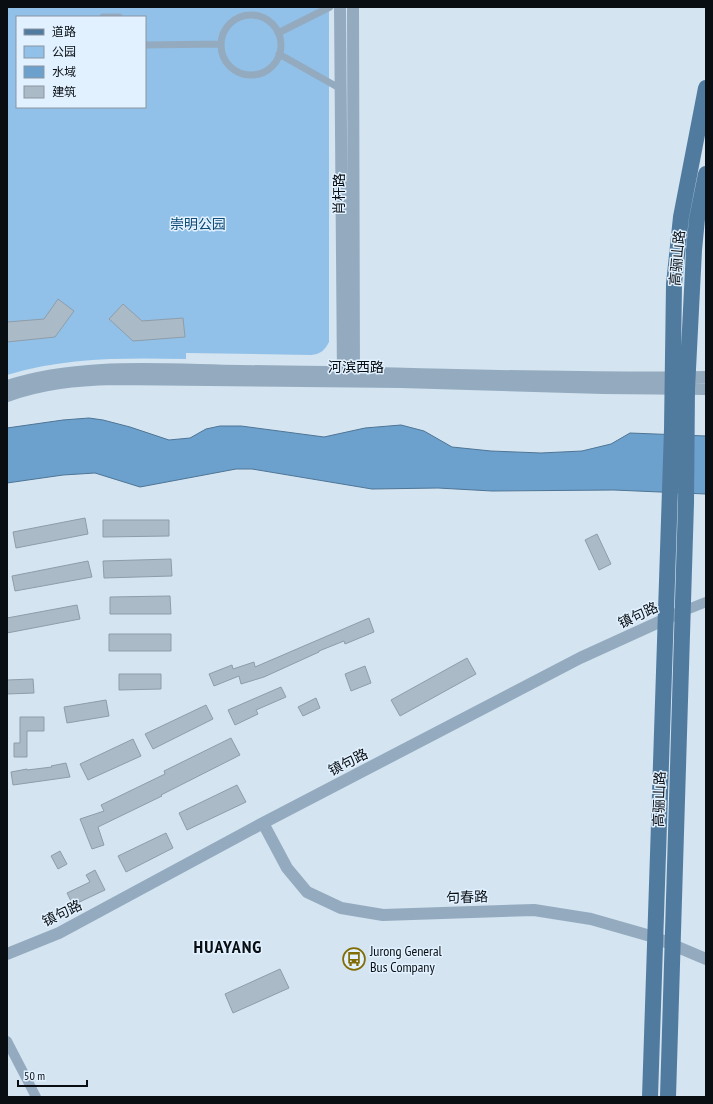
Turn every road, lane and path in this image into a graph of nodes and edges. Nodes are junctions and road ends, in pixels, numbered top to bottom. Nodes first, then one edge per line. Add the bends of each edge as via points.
1 (330, 7) edge
2 (340, 7) edge
3 (353, 7) edge
4 (278, 33) junction
5 (221, 44) junction
6 (146, 45) edge
7 (279, 54) junction
8 (341, 88) junction
9 (706, 88) edge
10 (706, 174) edge
11 (348, 377) junction
12 (706, 377) edge
13 (680, 383) junction
14 (7, 386) edge
15 (706, 388) edge
16 (7, 396) edge
17 (680, 430) junction
18 (706, 602) edge
19 (682, 612) junction
20 (665, 619) junction
21 (262, 823) junction
22 (654, 937) junction
23 (673, 945) junction
24 (7, 954) edge
25 (706, 959) edge
26 (7, 1041) edge
27 (36, 1097) edge
28 (650, 1097) edge
29 (668, 1097) edge

1 - 4 street
2 - 8 street, 肖杆路
3 - 11 street, 肖杆路
4 - 5 street via 265,18 255,15 244,16 227,27
4 - 7 street via 281,43
5 - 6 street
5 - 7 street via 226,62 237,71 250,74 268,69 275,63
7 - 8 street
8 - 11 street, 肖杆路
9 - 13 main road, 高骊山路 via 676,253
10 - 13 main road, 高骊山路 via 697,219
11 - 13 street, 河滨西路 via 611,378
11 - 14 street, 河滨西路 via 116,370 67,373
11 - 16 street, 河滨西路 via 69,381 47,384
12 - 13 street, 河滨西路
13 - 15 street, 河滨西路
13 - 17 main road, 高骊山路
17 - 19 main road, 高骊山路 via 686,503
17 - 20 main road, 高骊山路 via 670,501
18 - 19 street, 镇句路
19 - 20 street, 镇句路
19 - 23 main road, 高骊山路
20 - 21 street, 镇句路 via 580,658
20 - 22 main road, 高骊山路
21 - 22 street, 句春路 via 287,868 307,892 341,908 383,915 534,910 591,919
21 - 24 street, 镇句路 via 60,933
22 - 23 street, 句春路
22 - 28 main road, 高骊山路
23 - 25 street, 句春路
23 - 29 main road, 高骊山路
26 - 27 street

